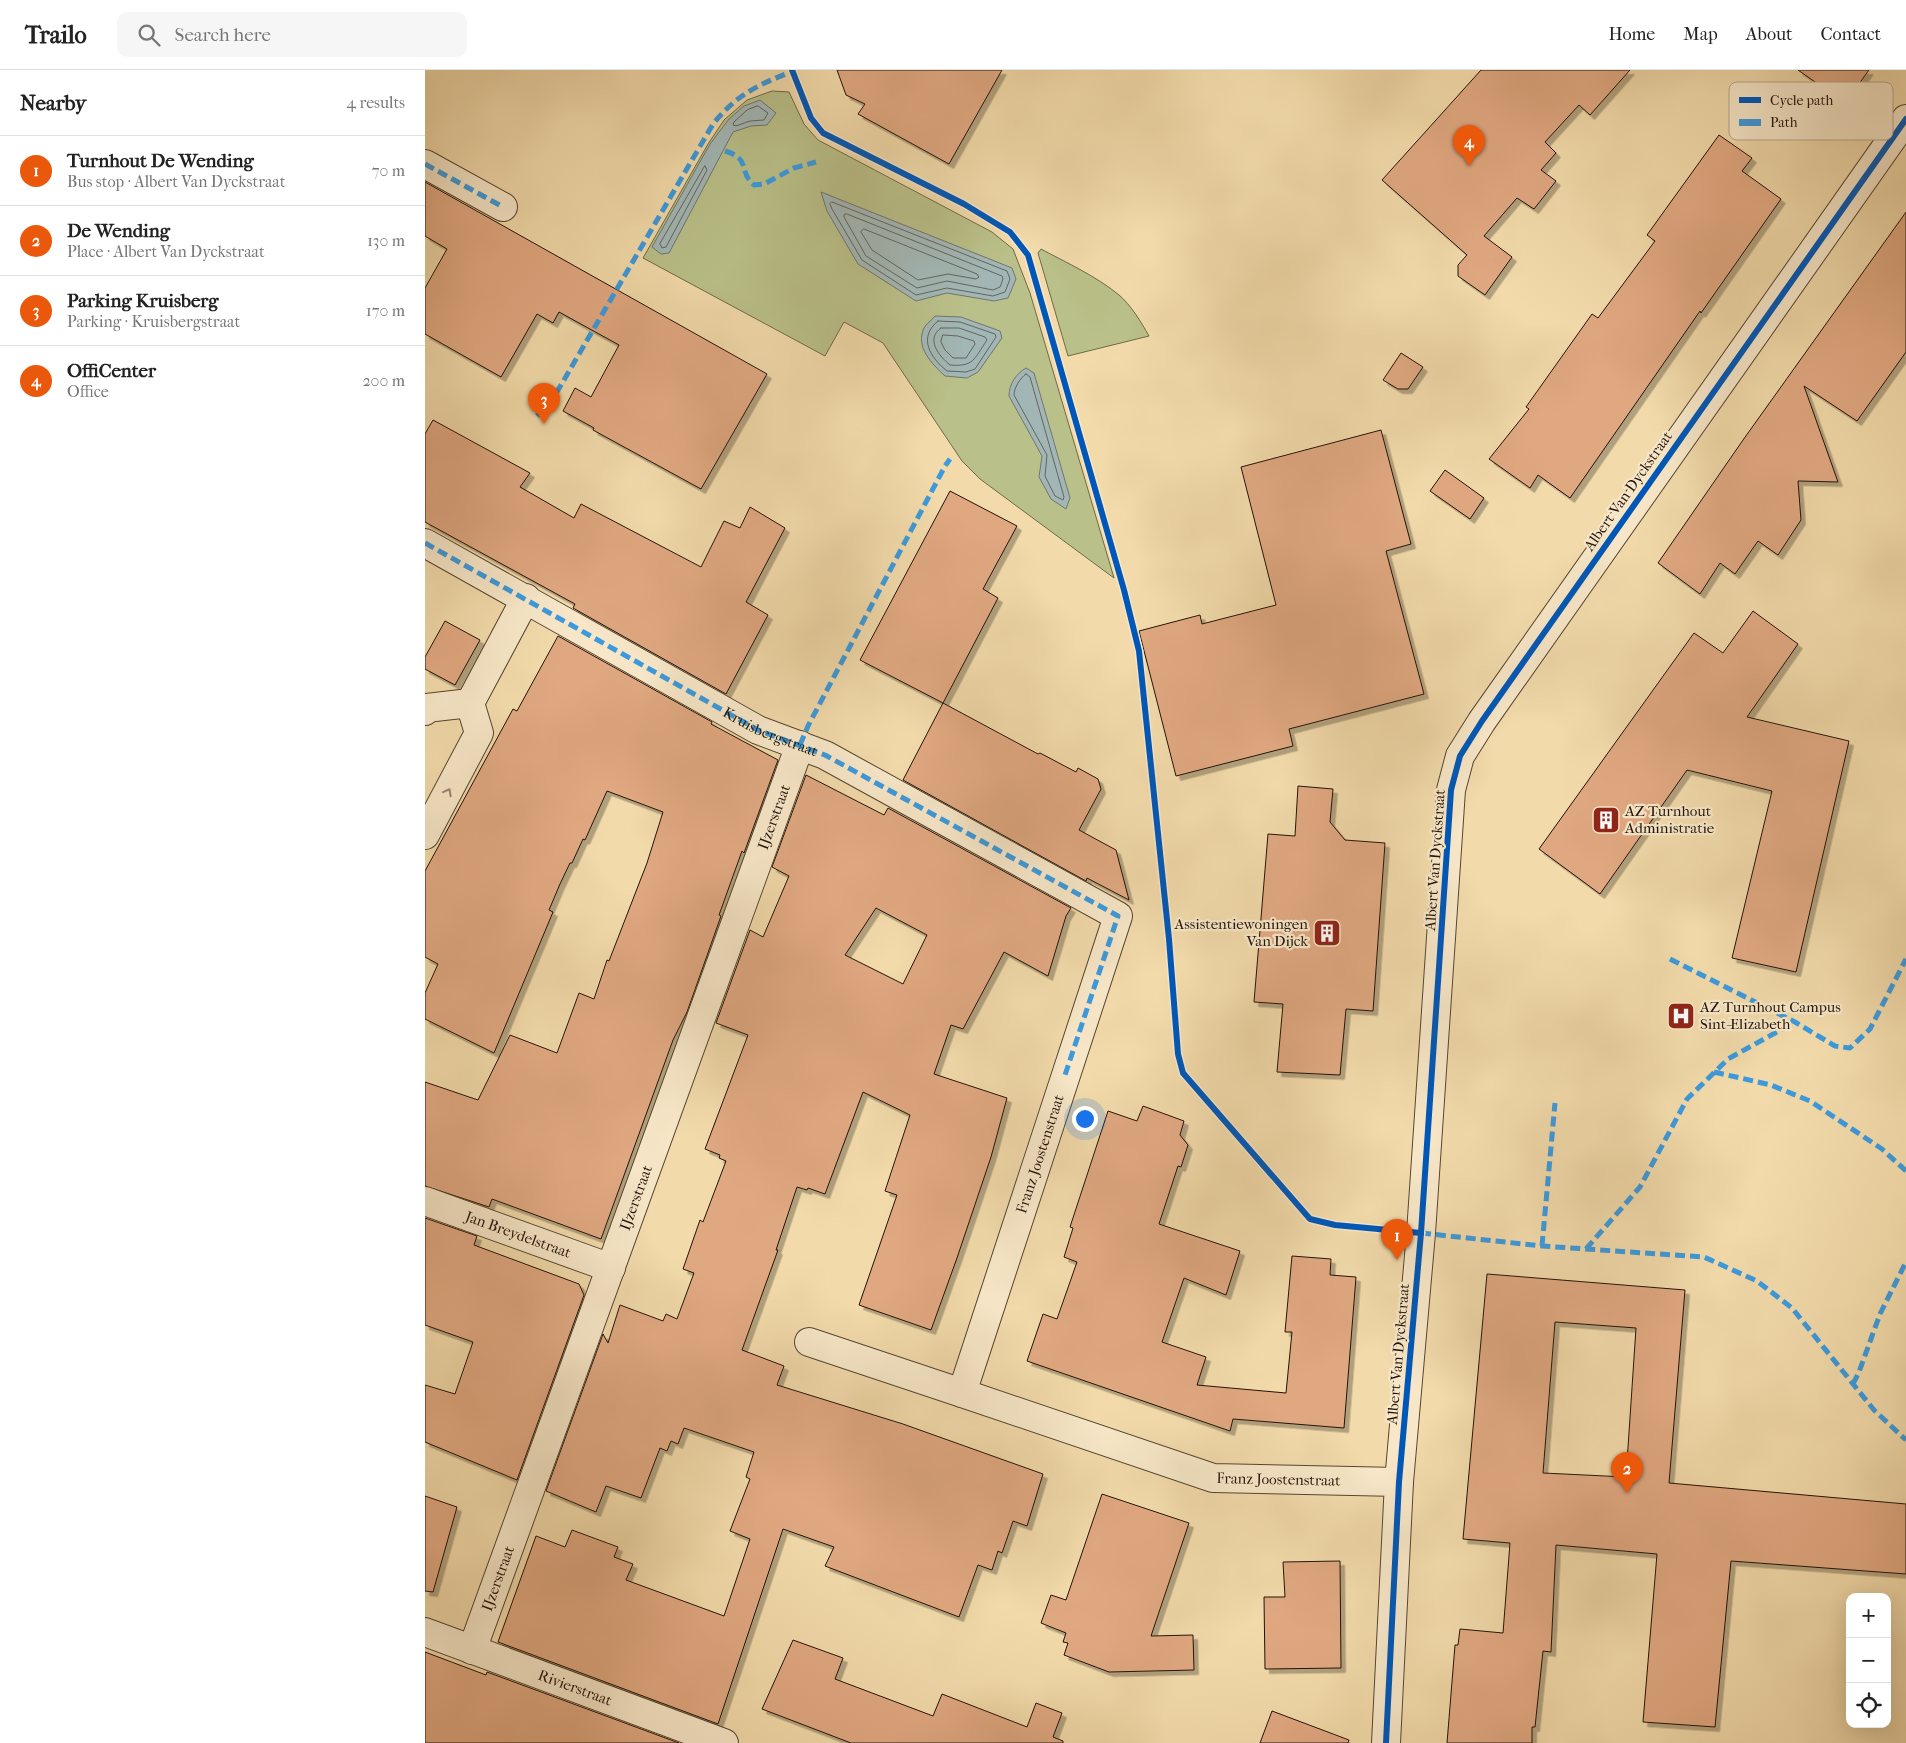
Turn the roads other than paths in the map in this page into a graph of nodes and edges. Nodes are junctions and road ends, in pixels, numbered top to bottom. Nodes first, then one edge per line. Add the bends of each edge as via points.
1 (1906, 119) edge
2 (1893, 137) edge
3 (1891, 140) edge
4 (425, 164) edge
5 (503, 207) dead end
6 (425, 543) edge
7 (526, 598) junction
8 (470, 703) junction
9 (425, 711) edge
10 (800, 745) junction
11 (425, 835) edge
12 (1117, 916) joint
13 (425, 1201) edge
14 (611, 1268) junction
15 (809, 1342) dead end
16 (962, 1393) junction
17 (1399, 1482) junction
18 (425, 1632) edge
19 (472, 1650) junction
20 (724, 1743) edge
21 (1385, 1743) edge

1 - 2 street, Albert Van Dyckstraat
3 - 17 street, Albert Van Dyckstraat via 1482,720 1460,756 1451,790 1422,1223
4 - 5 street
6 - 7 street, Kruisbergstraat
7 - 8 street
7 - 10 street, Kruisbergstraat via 758,730
8 - 9 street via 426,708
11 -> 8 street via 479,733
10 - 12 street, Kruisbergstraat via 825,755
10 - 14 street, IJzerstraat
12 - 16 street, Franz Joostenstraat
13 - 14 street, Jan Breydelstraat
14 - 19 street, IJzerstraat
15 - 16 street, Franz Joostenstraat
16 - 17 street, Franz Joostenstraat via 1213,1478
17 - 21 street, Albert Van Dyckstraat
18 - 19 street, Rivierstraat
19 - 20 street, Rivierstraat

